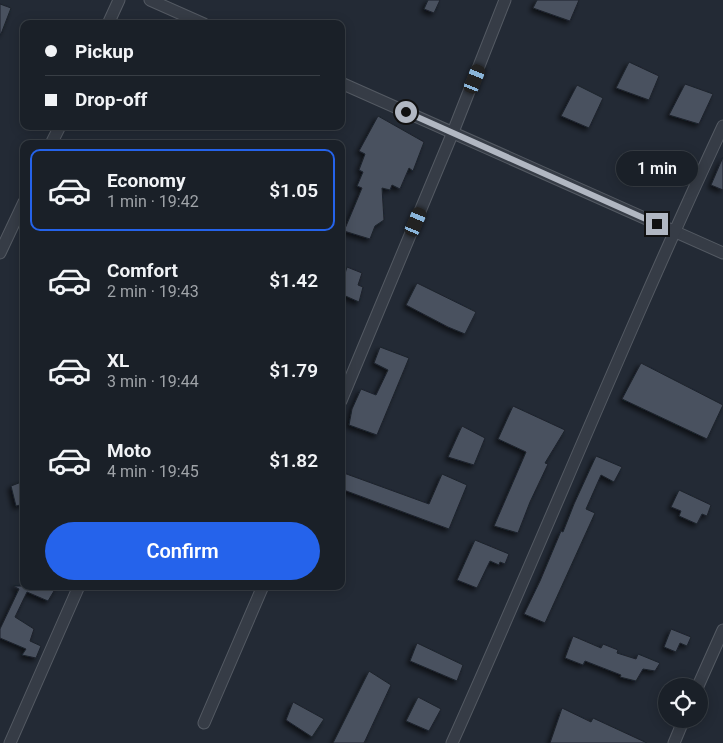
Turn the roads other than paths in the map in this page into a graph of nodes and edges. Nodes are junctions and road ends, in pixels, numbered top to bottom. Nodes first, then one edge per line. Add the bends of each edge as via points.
1 (119, 0) edge
2 (150, 0) edge
3 (505, 0) edge
4 (110, 20) edge
5 (195, 20) edge
6 (345, 85) edge
7 (723, 126) edge
8 (453, 132) junction
9 (20, 210) edge
10 (674, 231) junction
11 (0, 253) edge
12 (723, 253) edge
13 (345, 391) edge
14 (77, 590) edge
15 (261, 590) edge
16 (723, 630) edge
17 (702, 678) edge
18 (204, 722) dead end
19 (680, 728) edge
20 (10, 743) edge
21 (452, 743) edge
22 (674, 743) edge

1 - 4 street
2 - 5 street
3 - 8 street
6 - 8 street
7 - 10 street
8 - 10 street
8 - 13 street
9 - 11 street
10 - 12 street
10 - 21 street
14 - 20 street
15 - 18 street
16 - 17 street
19 - 22 street

